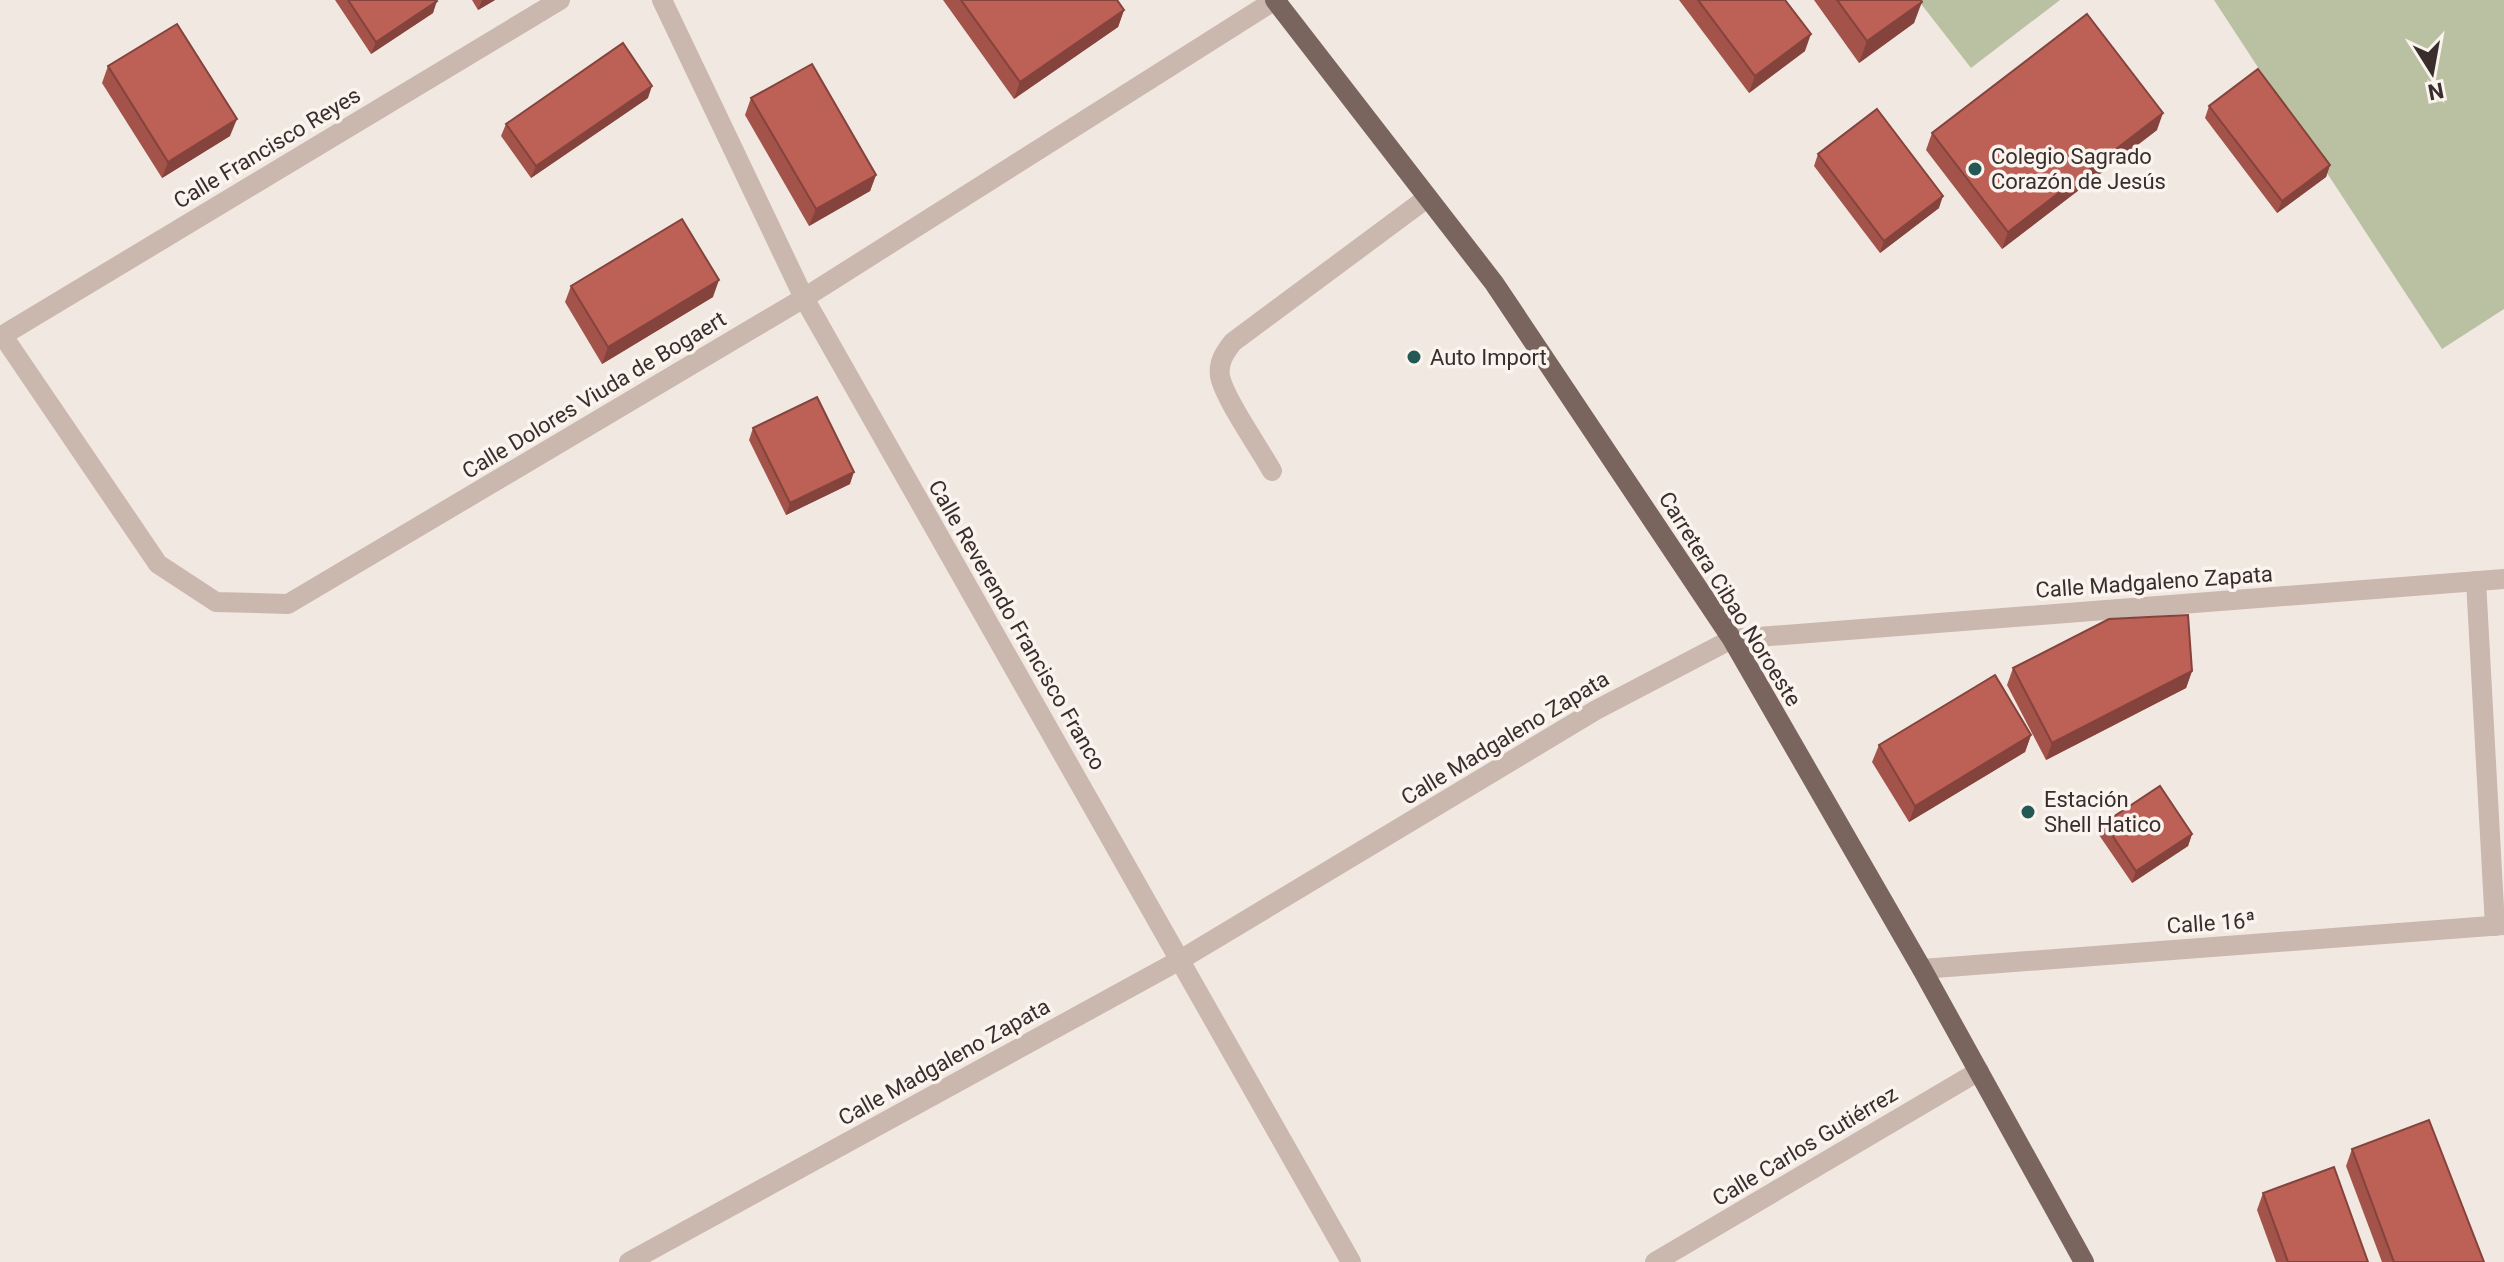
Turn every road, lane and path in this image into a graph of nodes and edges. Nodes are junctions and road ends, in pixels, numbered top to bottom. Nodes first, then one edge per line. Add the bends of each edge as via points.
1 (560, 0) edge
2 (662, 0) edge
3 (1275, 0) edge
4 (1427, 198) junction
5 (804, 298) junction
6 (1, 336) edge
7 (1272, 471) dead end
8 (2504, 579) edge
9 (2476, 581) junction
10 (1732, 639) junction
11 (2500, 926) edge
12 (1180, 960) junction
13 (1922, 969) junction
14 (1979, 1071) junction
15 (629, 1262) edge
16 (1351, 1262) edge
17 (1655, 1262) edge
18 (2084, 1262) edge

1 - 6 street, Calle Francisco Reyes
2 - 5 street, Calle Reverendo Francisco Franco
3 - 4 main road, Carretera Cibao Noroeste
3 - 5 street, Calle Dolores Viuda de Bogaert
4 - 7 street via 1233,342 1222,356 1220,376
4 - 10 main road, Carretera Cibao Noroeste via 1494,283
5 - 6 street, Calle Dolores Viuda de Bogaert via 288,604 216,602 158,564
5 - 12 street, Calle Reverendo Francisco Franco
8 - 9 street, Calle Madgaleno Zapata
9 - 10 street, Calle Madgaleno Zapata
9 - 11 street
10 - 12 street, Calle Madgaleno Zapata via 1596,710
10 - 13 main road, Carretera Cibao Noroeste
11 - 13 street, Calle 16ª
12 - 15 street, Calle Madgaleno Zapata
12 - 16 street, Calle Reverendo Francisco Franco
13 - 14 main road, Carretera Cibao Noroeste
14 - 17 street, Calle Carlos Gutiérrez
14 - 18 main road, Carretera Cibao Noroeste

